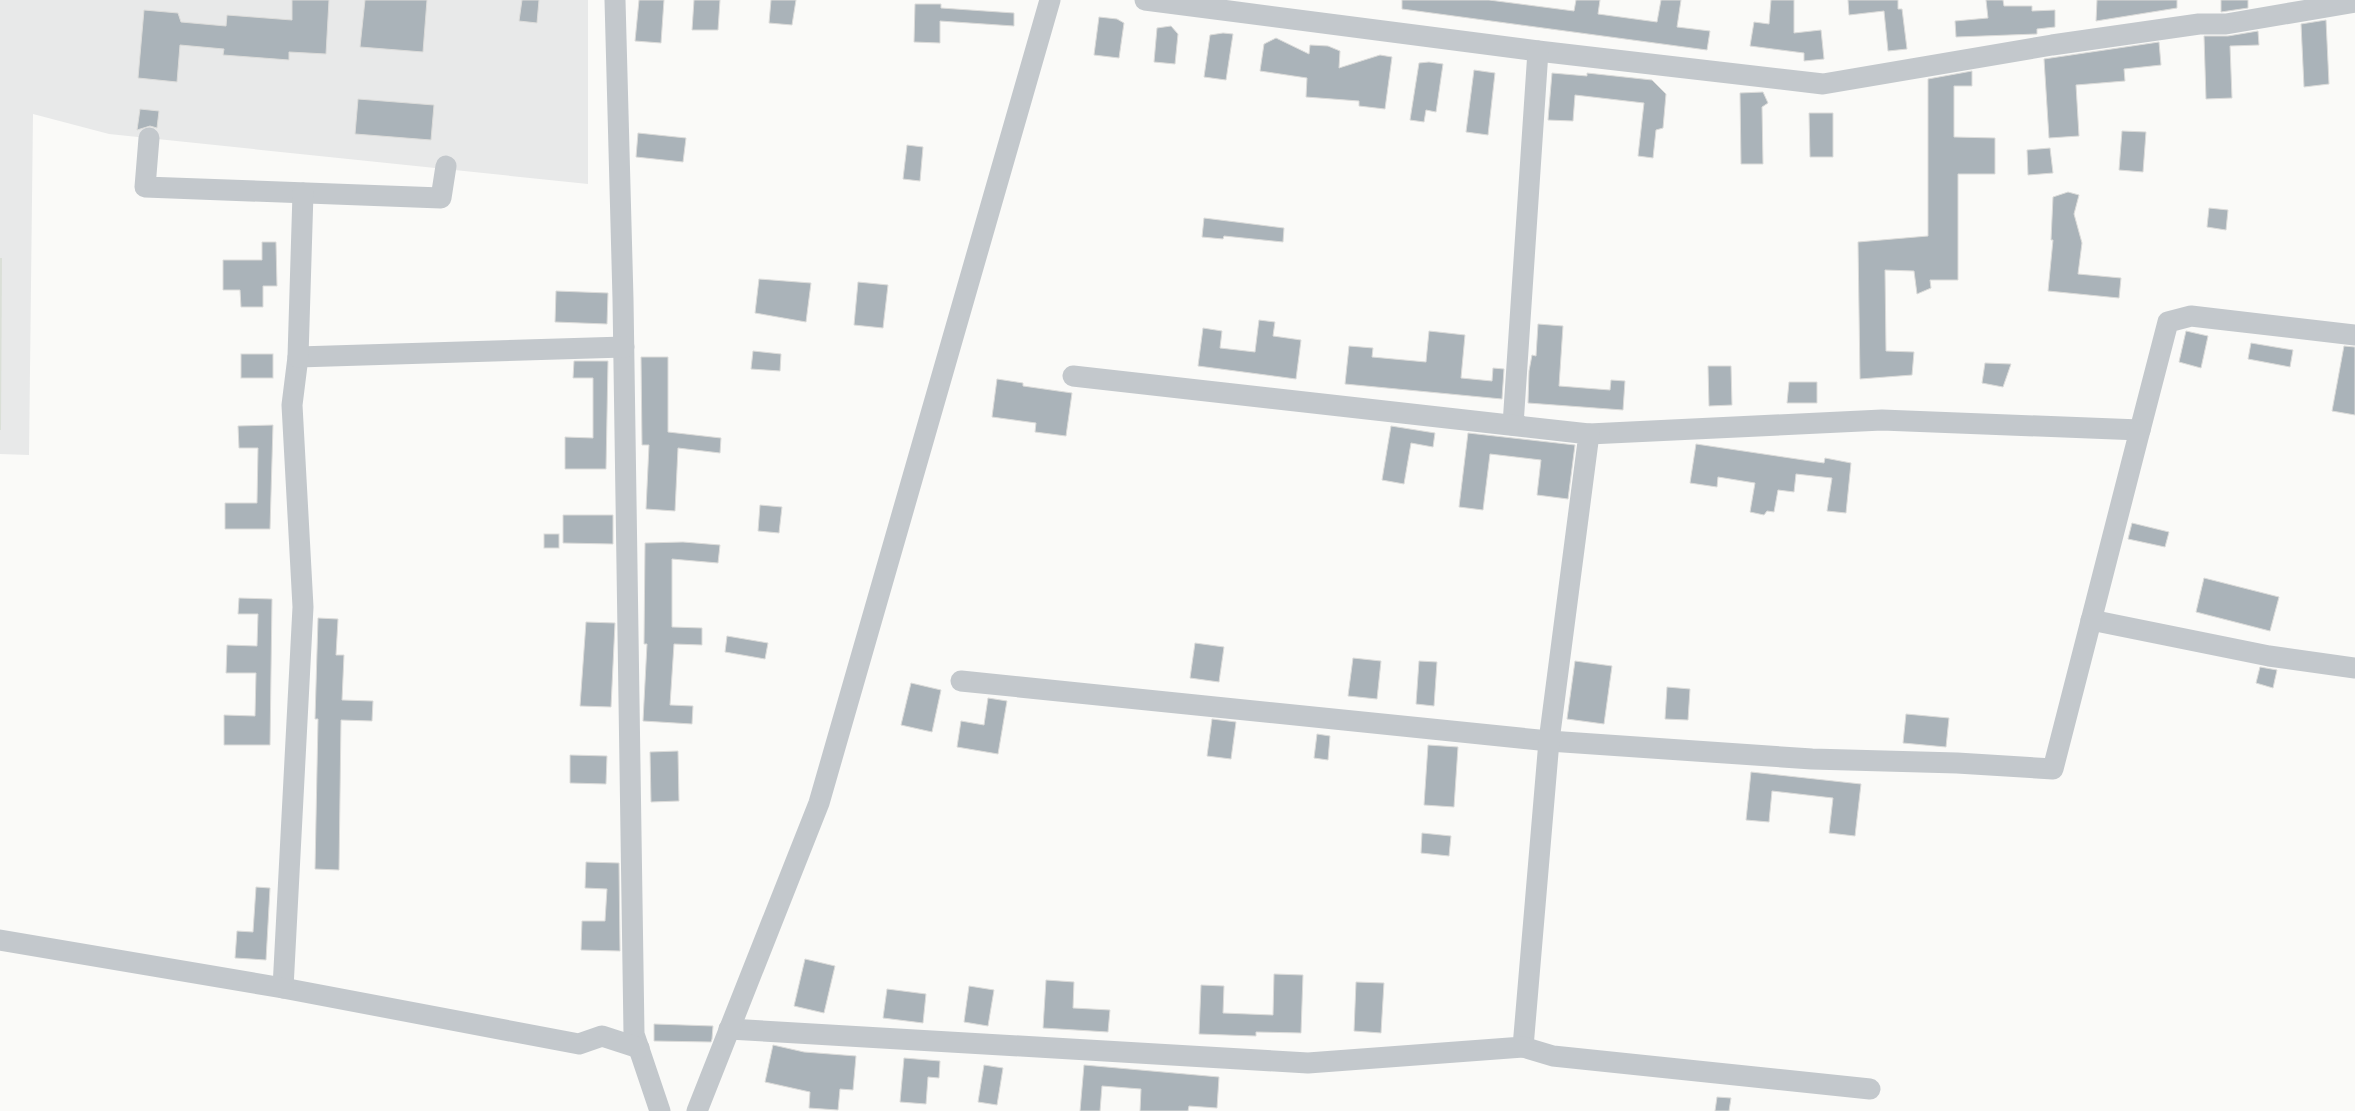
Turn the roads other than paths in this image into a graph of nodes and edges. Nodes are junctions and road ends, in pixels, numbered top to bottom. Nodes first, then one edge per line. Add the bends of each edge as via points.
1 (615, 0) edge
2 (1050, 0) edge
3 (1145, 0) edge
4 (2355, 2) edge
5 (1538, 51) junction
6 (149, 138) dead end
7 (446, 166) dead end
8 (303, 193) junction
9 (2355, 335) edge
10 (624, 347) junction
11 (298, 357) junction
12 (1073, 376) dead end
13 (1513, 425) junction
14 (2140, 430) junction
15 (1589, 434) junction
16 (2091, 620) junction
17 (2355, 668) edge
18 (961, 681) dead end
19 (1549, 741) junction
20 (0, 940) edge
21 (283, 988) junction
22 (729, 1029) junction
23 (1523, 1046) junction
24 (639, 1048) junction
25 (1870, 1089) dead end
26 (660, 1111) edge
27 (696, 1111) edge

1 - 10 street
2 - 22 street via 819,803
3 - 5 street
4 - 5 street via 2226,24 2199,24 2052,45 1822,84
5 - 13 street
6 - 8 street via 145,187
7 - 8 street via 441,198
8 - 11 street
9 - 14 street via 2191,316 2168,322
10 - 11 street
10 - 24 street via 634,1034
11 - 21 street via 292,406 303,607
12 - 13 street
13 - 15 street
14 - 15 street via 1882,420
14 - 16 street
15 - 19 street
16 - 17 street via 2269,656
16 - 19 street via 2053,769 1812,759
18 - 19 street
19 - 23 street
20 - 21 street
21 - 24 street via 579,1044 602,1036
22 - 23 street via 1308,1063
22 - 27 street
23 - 25 street via 1553,1056
24 - 26 street

